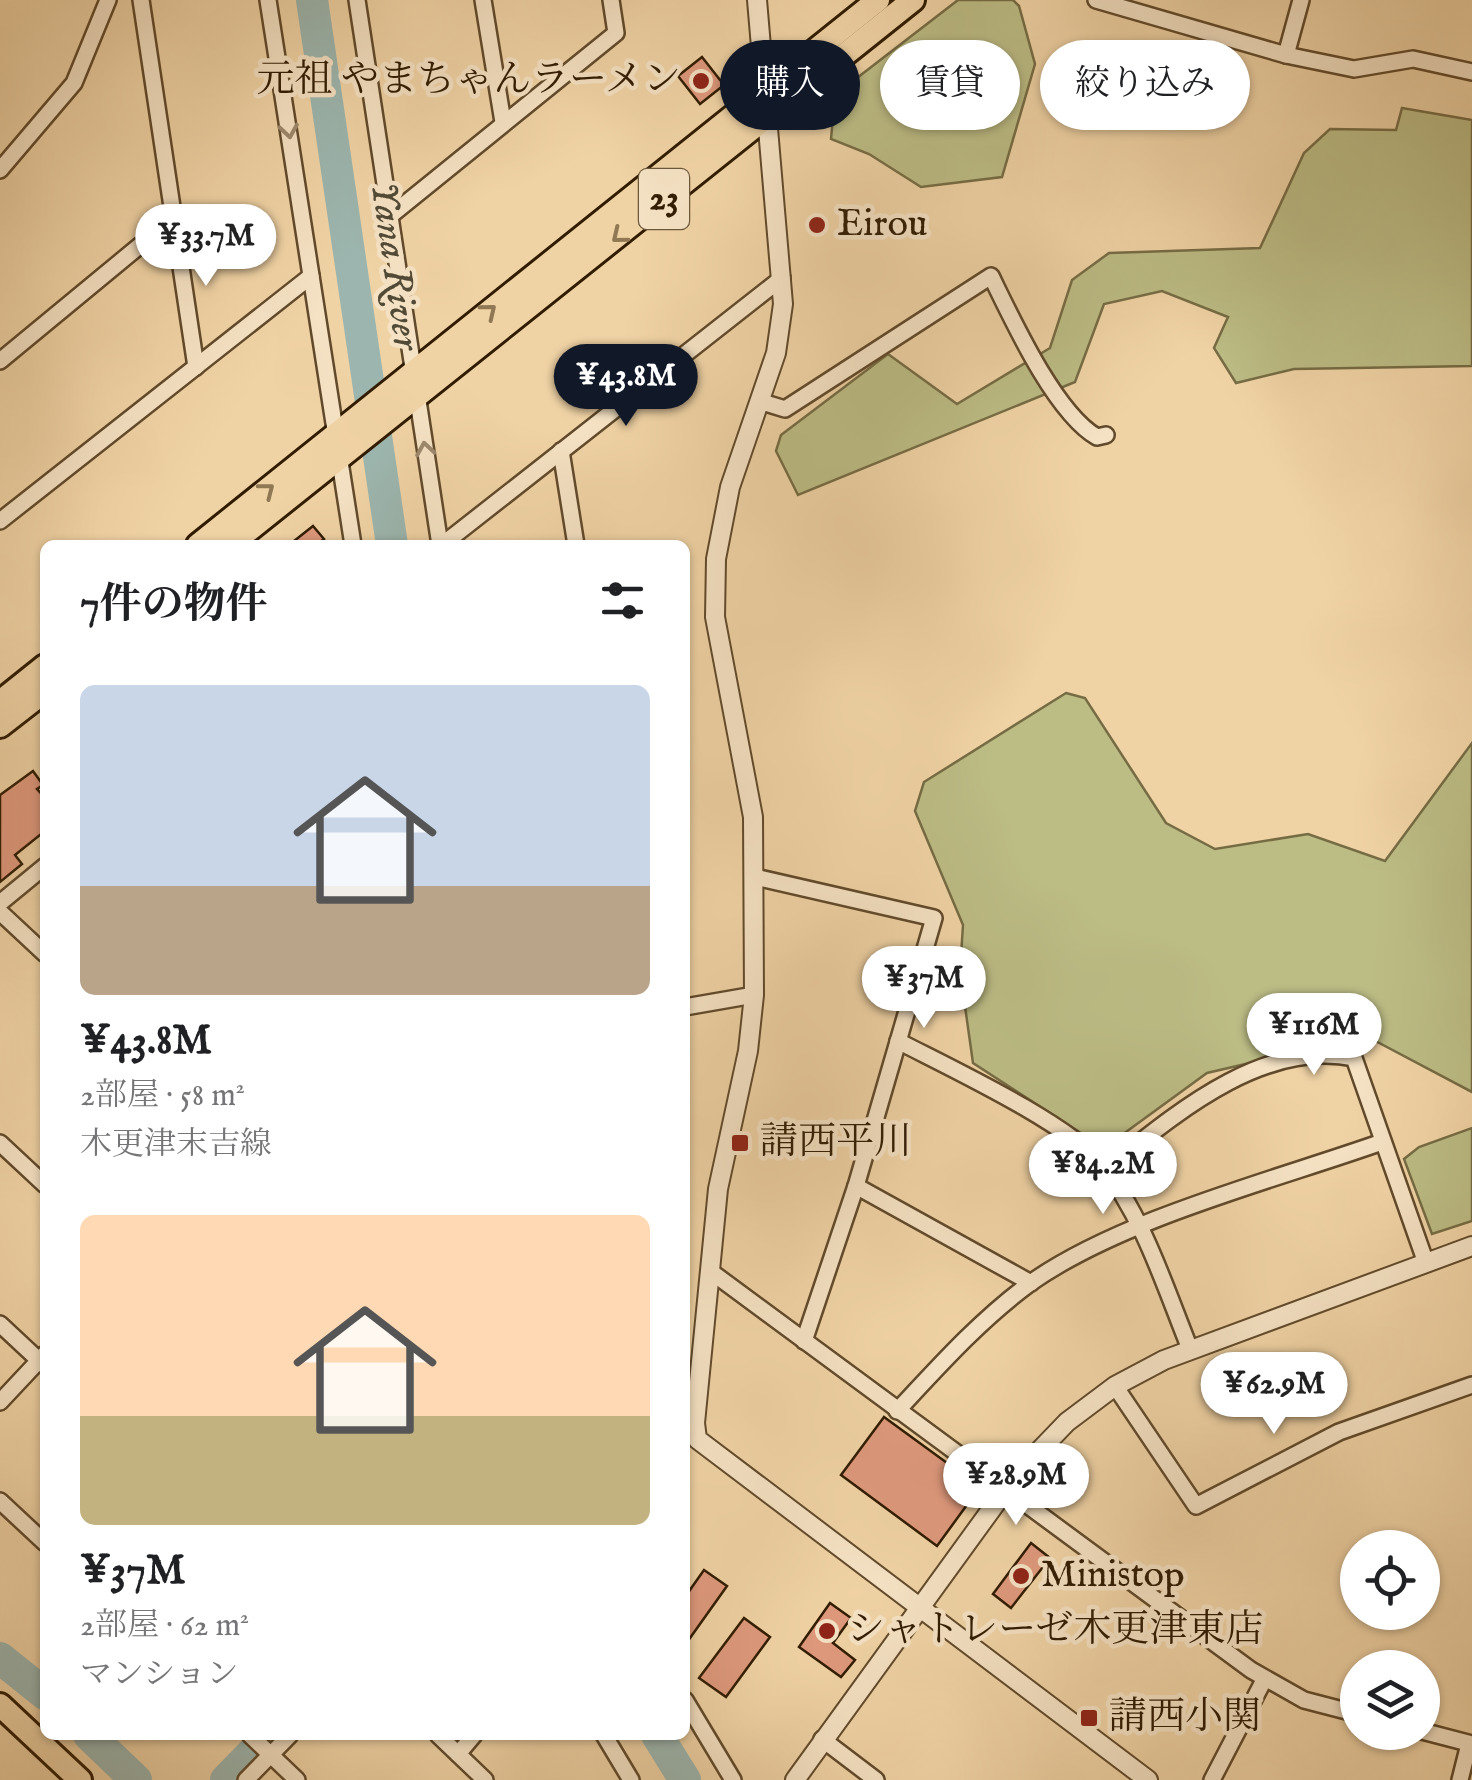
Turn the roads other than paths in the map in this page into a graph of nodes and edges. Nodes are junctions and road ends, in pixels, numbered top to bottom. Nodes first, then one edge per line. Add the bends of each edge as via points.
1 (108, 0) edge
2 (141, 0) edge
3 (268, 0) edge
4 (357, 0) edge
5 (484, 0) edge
6 (612, 0) edge
7 (757, 0) edge
8 (878, 0) edge
9 (914, 0) edge
10 (1096, 0) edge
11 (1301, 0) edge
12 (761, 40) edge
13 (827, 40) edge
14 (860, 42) edge
15 (1286, 55) junction
16 (1472, 72) edge
17 (503, 122) junction
18 (720, 125) edge
19 (749, 130) edge
20 (770, 130) edge
21 (0, 170) edge
22 (390, 216) junction
23 (172, 220) junction
24 (311, 276) junction
25 (782, 278) junction
26 (0, 361) edge
27 (196, 366) junction
28 (413, 372) junction
29 (417, 399) junction
30 (762, 402) junction
31 (1106, 436) dead end
32 (338, 447) junction
33 (562, 451) junction
34 (0, 521) edge
35 (205, 540) edge
36 (236, 540) edge
37 (352, 540) edge
38 (440, 540) edge
39 (447, 540) edge
40 (575, 540) edge
41 (40, 670) edge
42 (40, 695) edge
43 (0, 702) edge
44 (0, 726) edge
45 (40, 870) edge
46 (755, 877) junction
47 (0, 903) edge
48 (0, 912) edge
49 (40, 949) edge
50 (754, 995) junction
51 (690, 1006) edge
52 (898, 1042) junction
53 (1382, 1142) junction
54 (0, 1143) edge
55 (1104, 1170) junction
56 (40, 1180) edge
57 (856, 1186) junction
58 (1140, 1227) junction
59 (1472, 1246) edge
60 (1426, 1263) junction
61 (710, 1271) junction
62 (1031, 1283) junction
63 (0, 1324) edge
64 (804, 1341) junction
65 (1190, 1349) junction
66 (40, 1357) edge
67 (40, 1363) edge
68 (1472, 1385) edge
69 (1115, 1386) junction
70 (0, 1402) edge
71 (897, 1411) junction
72 (1004, 1491) junction
73 (0, 1501) edge
74 (40, 1538) edge
75 (918, 1607) junction
76 (1264, 1680) junction
77 (690, 1709) edge
78 (1340, 1709) edge
79 (3, 1711) edge
80 (1440, 1736) edge
81 (443, 1740) edge
82 (470, 1740) edge
83 (607, 1740) edge
84 (822, 1740) junction
85 (260, 1744) edge
86 (1470, 1744) edge
87 (458, 1754) junction
88 (80, 1780) edge
89 (246, 1780) edge
90 (297, 1780) edge
91 (485, 1780) edge
92 (631, 1780) edge
93 (732, 1780) edge
94 (795, 1780) edge
95 (876, 1780) edge
96 (1148, 1780) edge
97 (1212, 1780) edge
98 (1460, 1780) edge

1 - 21 street via 74,83
2 - 23 street
3 -> 24 street
4 - 22 street
5 - 17 street
6 - 17 street via 616,32
7 - 12 street
8 - 13 main road, 23
9 - 14 main road, 23
10 - 15 street
11 - 15 street
15 - 16 street via 1354,69 1414,59
17 - 22 street
28 -> 18 main road, 23
19 -> 29 main road, 23
20 - 25 street
22 - 28 street
23 - 26 street
23 - 27 street
24 - 27 street
24 - 32 street
25 - 30 street via 780,334
25 - 33 street
27 - 34 street
28 - 29 street
28 - 32 main road, 23
29 - 32 main road, 23
38 -> 29 street
30 - 31 street via 785,410 991,276 1030,358 1080,423
30 - 46 street via 730,487 713,597 753,817
35 -> 32 main road, 23
32 - 36 main road, 23
32 - 37 street
33 - 39 street
33 - 40 street
41 - 43 main road
42 - 44 main road
45 - 47 street
46 - 50 street
46 - 52 street via 934,918
48 - 49 street
50 - 51 street
50 - 61 street via 718,1189
52 - 55 street via 1026,1111
52 - 57 street
53 - 55 street via 1354,1058 1326,1052 1272,1064 1188,1104
53 - 58 street
53 - 60 street
54 - 56 street
55 - 58 street
57 - 62 street
57 - 64 street
58 - 62 street
58 - 65 street
59 - 60 street
60 - 65 street
61 - 64 street
61 - 75 street via 698,1439
62 - 71 street via 982,1322
63 - 66 street
64 - 71 street
65 - 69 street
67 - 70 street
68 - 69 street via 1339,1432 1196,1506
69 - 72 street via 1040,1448
71 - 72 street
72 - 75 street
72 - 76 street
73 - 74 street
75 - 84 street
75 - 96 street
76 - 78 street
76 - 97 street
77 - 93 street
79 - 88 main road
80 - 86 street
81 - 87 street
82 - 87 street
83 - 92 street
84 - 94 street
84 - 95 street
85 - 89 street
85 - 90 street
86 - 98 street
87 - 91 street

